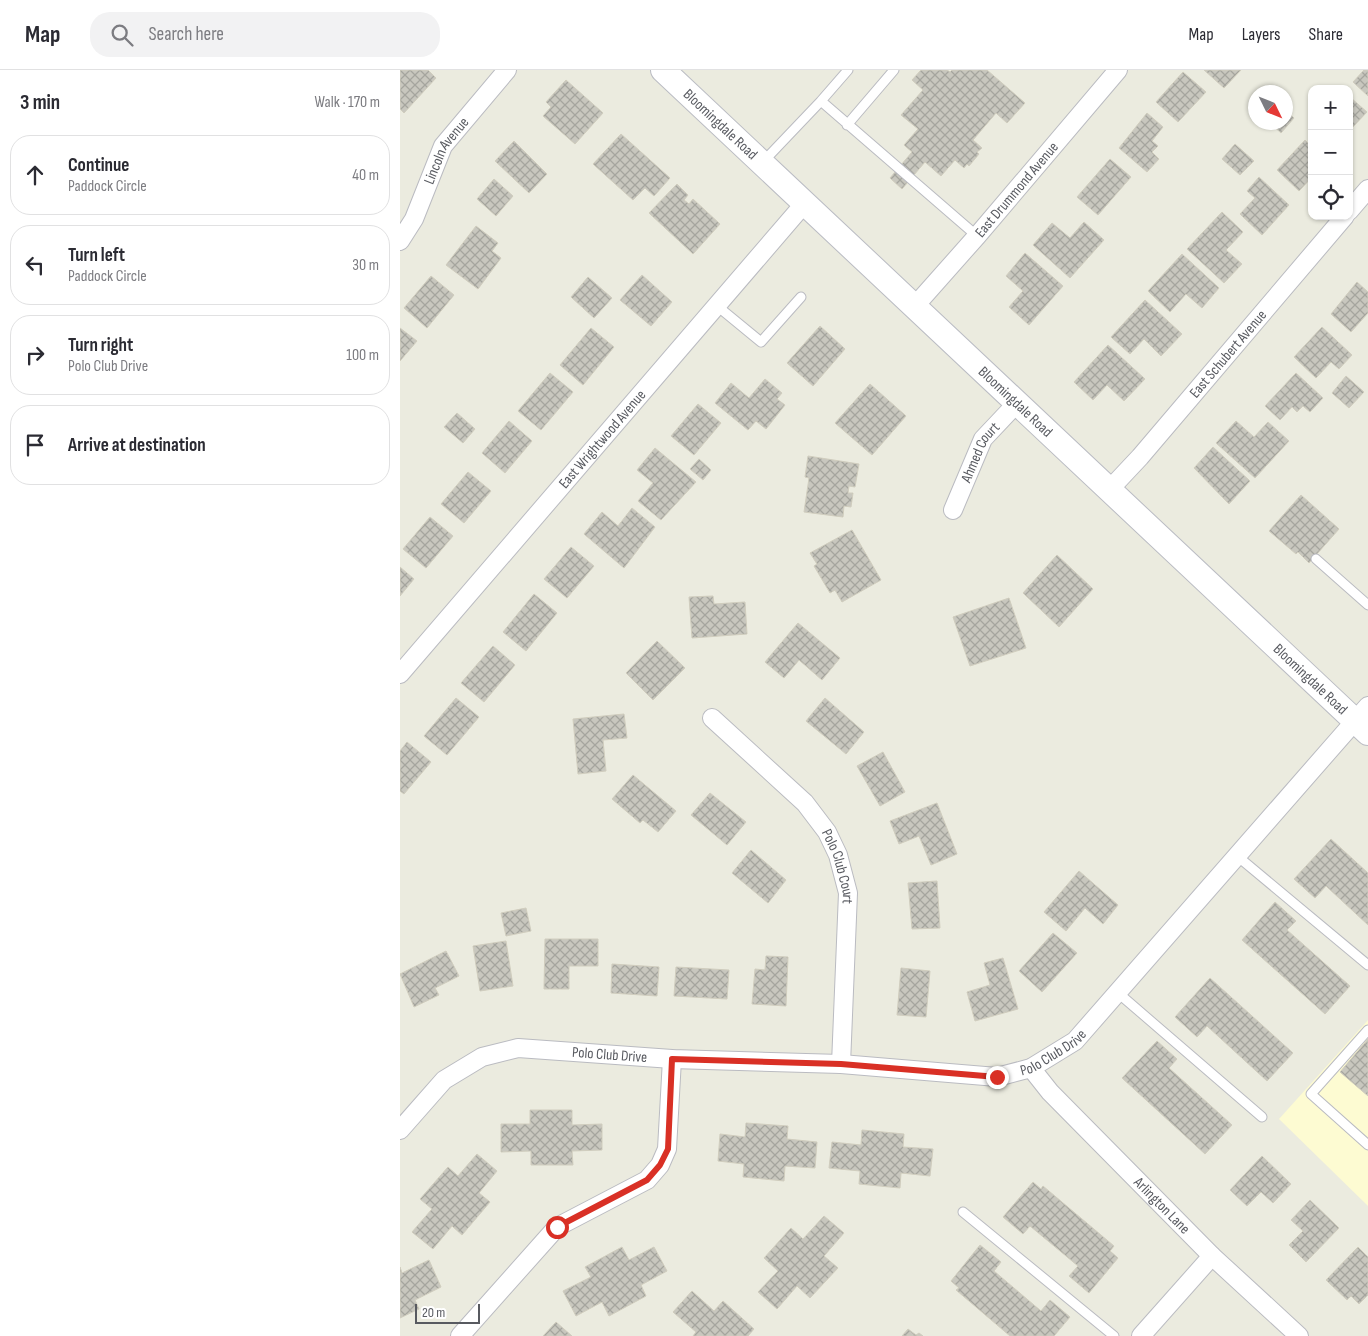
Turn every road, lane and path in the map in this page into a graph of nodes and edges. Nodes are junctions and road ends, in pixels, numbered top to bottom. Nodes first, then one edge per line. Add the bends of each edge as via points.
1 (507, 70) edge
2 (663, 70) edge
3 (848, 70) edge
4 (894, 70) edge
5 (1118, 70) edge
6 (821, 101) junction
7 (847, 124) junction
8 (762, 163) junction
9 (1368, 189) edge
10 (804, 204) junction
11 (1353, 206) edge
12 (1342, 220) edge
13 (977, 236) junction
14 (400, 241) edge
15 (801, 297) dead end
16 (716, 305) junction
17 (914, 307) junction
18 (1017, 402) junction
19 (1109, 490) junction
20 (952, 510) dead end
21 (1316, 559) dead end
22 (1368, 605) edge
23 (400, 674) edge
24 (712, 718) dead end
25 (1364, 720) edge
26 (1236, 855) junction
27 (1368, 965) edge
28 (1117, 992) junction
29 (1368, 1030) edge
30 (672, 1059) junction
31 (841, 1064) junction
32 (1031, 1068) junction
33 (1262, 1117) dead end
34 (400, 1130) edge
35 (1368, 1145) edge
36 (963, 1212) dead end
37 (1212, 1256) junction
38 (460, 1336) edge
39 (1114, 1336) edge
40 (1141, 1336) edge
41 (1299, 1336) edge

1 - 14 street, Lincoln Avenue via 443,146 414,219
2 - 8 main road, Bloomingdale Road
3 - 6 lane
4 - 7 lane
5 - 13 street, East Drummond Avenue
6 - 7 lane
6 - 8 lane
7 - 13 lane
8 - 10 main road, Bloomingdale Road
9 - 11 street
10 - 16 street, East Wrightwood Avenue
10 - 17 main road, Bloomingdale Road
12 - 19 street, East Schubert Avenue
13 - 17 street, East Drummond Avenue
15 - 16 lane via 761,342
16 - 23 street, East Wrightwood Avenue
17 - 18 main road, Bloomingdale Road
18 - 19 main road, Bloomingdale Road
18 - 20 street, Ahmed Court via 983,439
19 - 25 main road, Bloomingdale Road
21 - 22 lane
24 - 31 street, Polo Club Court via 805,802 827,832 838,855 848,893
25 - 26 street, Polo Club Drive
26 - 27 lane
26 - 28 street, Polo Club Drive
28 - 32 street, Polo Club Drive via 1075,1041
28 - 33 lane
29 - 35 lane via 1312,1094
30 - 31 street, Polo Club Drive
30 - 34 street, Polo Club Drive via 518,1048 482,1057 444,1080
30 - 38 street via 668,1149 660,1165 647,1180 557,1227
31 - 32 street, Polo Club Drive via 997,1077
32 - 37 street, Arlington Lane via 1050,1092
36 - 39 lane
37 - 40 street
37 - 41 street, Arlington Lane

